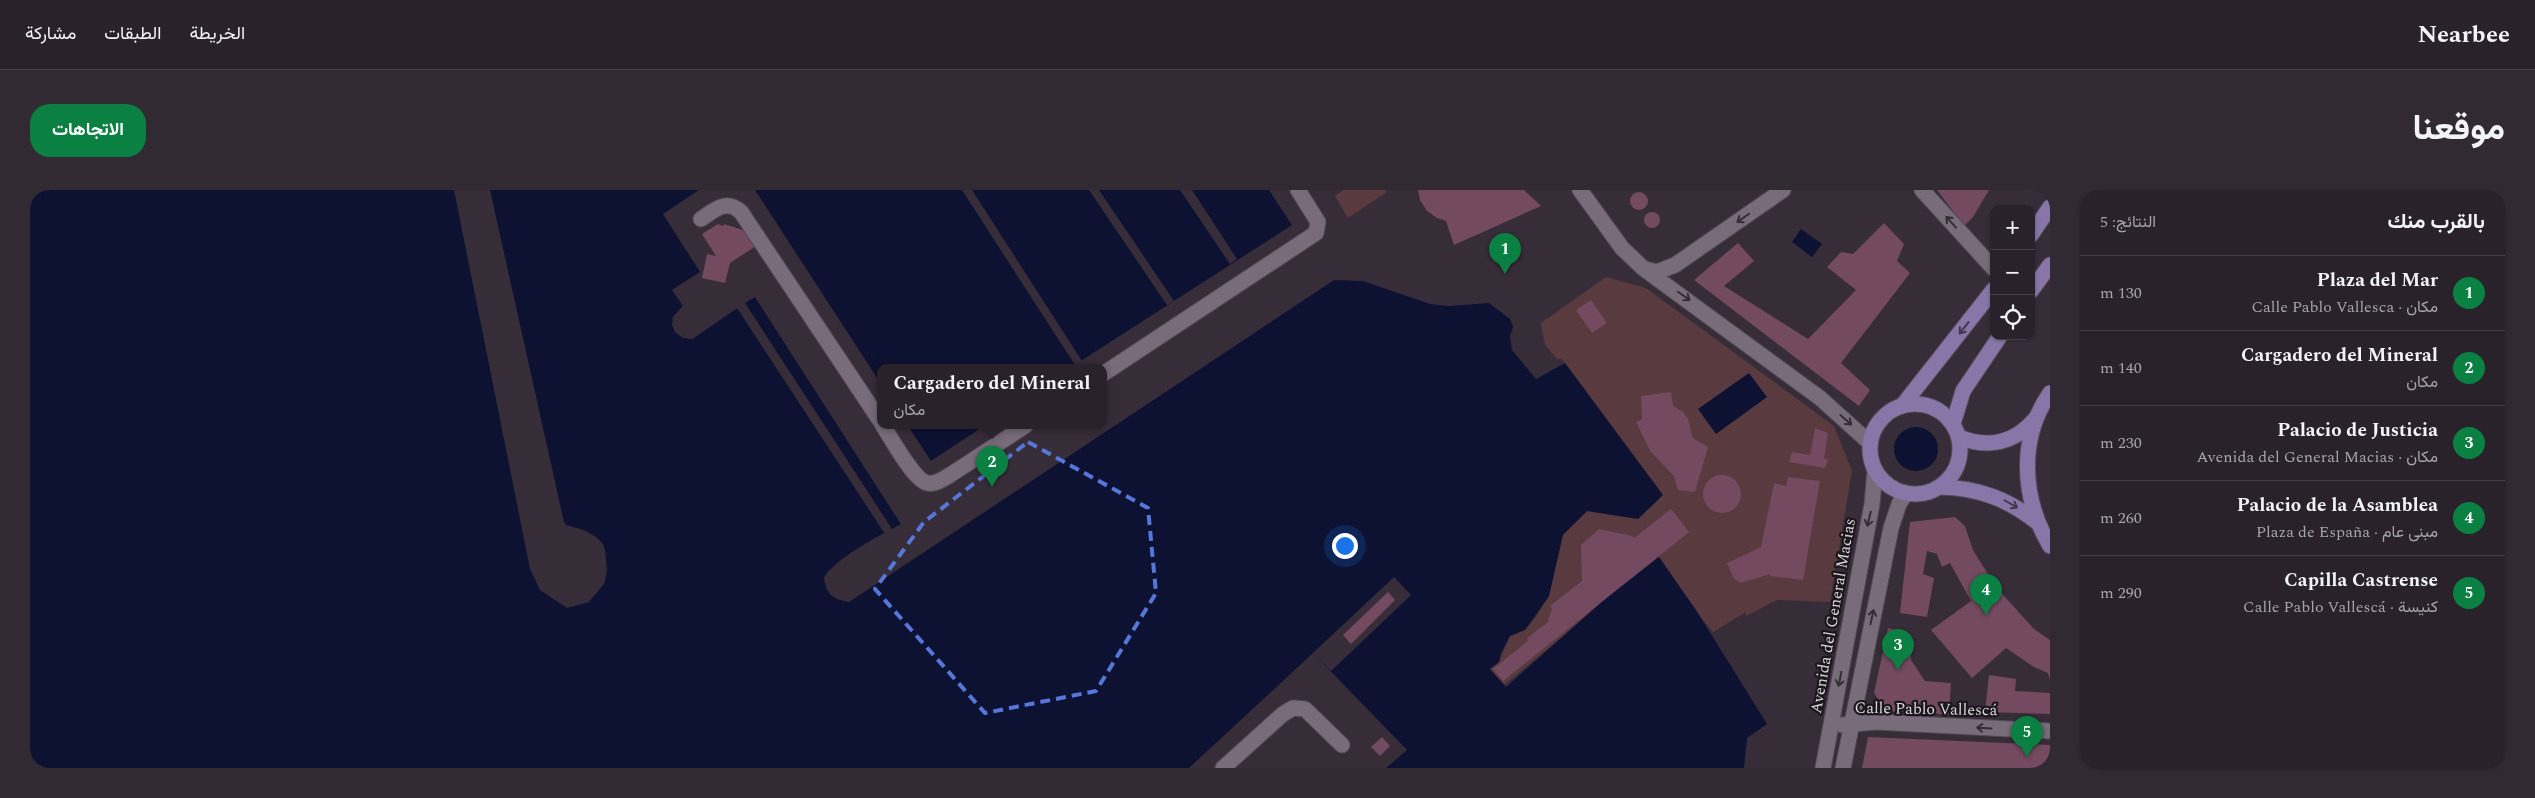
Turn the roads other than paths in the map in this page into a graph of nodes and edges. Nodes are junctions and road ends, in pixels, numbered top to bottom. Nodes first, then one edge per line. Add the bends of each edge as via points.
1 (1298, 190) edge
2 (1580, 190) edge
3 (1783, 190) edge
4 (1922, 190) edge
5 (2050, 207) edge
6 (701, 219) dead end
7 (2035, 229) edge
8 (1990, 265) edge
9 (2050, 265) edge
10 (1644, 269) junction
11 (2035, 286) edge
12 (1990, 294) edge
13 (1997, 340) edge
14 (1107, 371) edge
15 (2050, 394) edge
16 (1902, 406) junction
17 (877, 416) edge
18 (2038, 416) junction
19 (886, 429) edge
20 (1020, 429) edge
21 (1956, 430) junction
22 (1870, 443) junction
23 (1875, 471) junction
24 (1940, 487) junction
25 (1906, 493) junction
26 (2038, 524) junction
27 (2050, 546) edge
28 (1831, 724) junction
29 (1850, 725) junction
30 (2050, 731) edge
31 (1342, 745) dead end
32 (1223, 768) edge
33 (1823, 768) edge
34 (1843, 768) edge

1 - 14 street via 1318,222 1316,233
2 - 10 street via 1622,248
3 -> 10 street via 1670,268 1657,272
8 -> 4 street
5 - 7 main road
6 - 17 street via 724,205 733,205 741,212
9 - 11 main road
10 -> 22 street via 1820,398
12 -> 16 main road
13 - 21 main road via 1963,391
15 - 18 main road
16 - 21 main road via 1930,406 1943,414
16 - 22 main road via 1881,420
18 - 21 main road via 2014,438 2000,442 1984,444
18 - 26 main road via 2027,464 2028,488
19 - 20 street via 916,475 927,483 950,476
21 - 24 main road via 1960,448 1955,470
22 - 23 main road
23 - 25 main road via 1894,489
23 -> 28 street, Avenida del General Macias via 1872,504
24 - 25 main road via 1929,492
24 -> 26 main road via 1960,487 1996,496
29 -> 25 street via 1891,528
26 - 27 main road
28 - 29 street, Calle Pablo Vallescá
28 - 33 street, Avenida del General Macias
30 -> 29 street, Calle Pablo Vallescá via 1876,722
29 - 34 street
31 - 32 street via 1305,709 1293,708 1282,714

